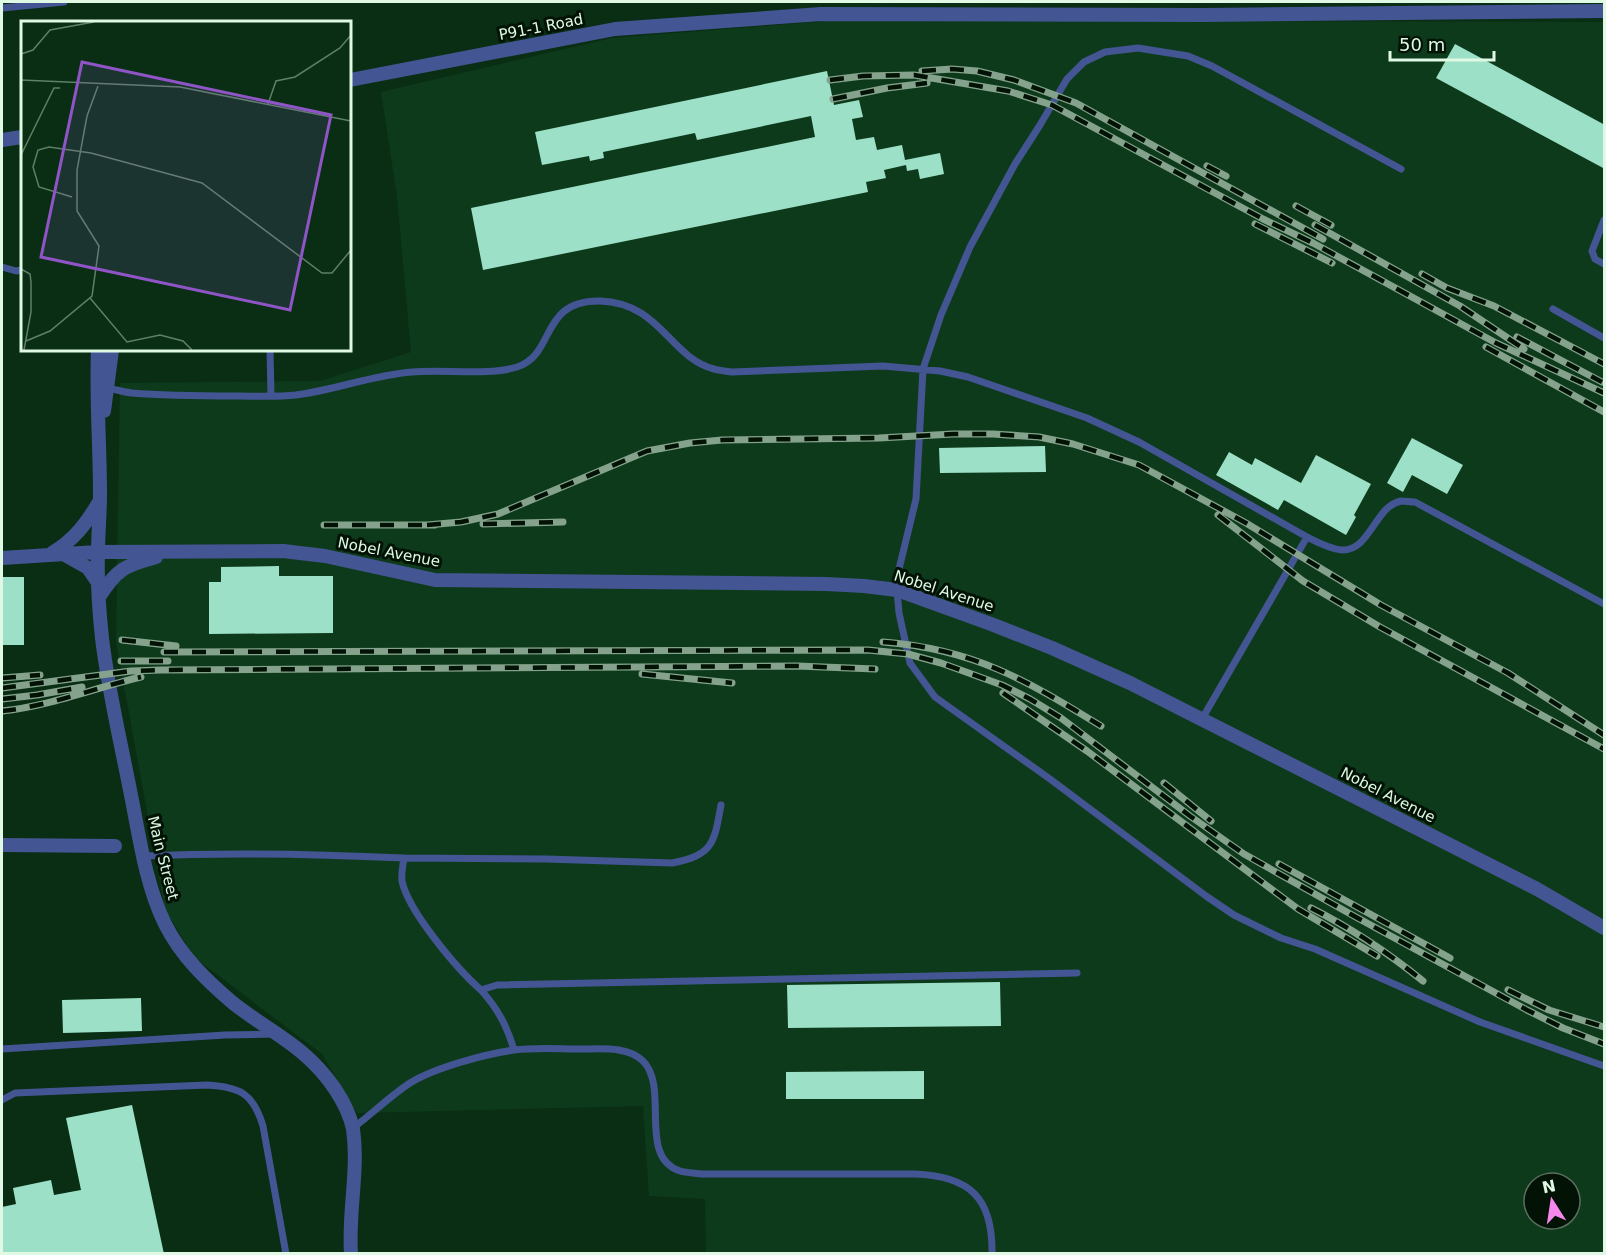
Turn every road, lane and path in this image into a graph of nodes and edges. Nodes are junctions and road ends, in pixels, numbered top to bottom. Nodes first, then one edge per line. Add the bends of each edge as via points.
1 (64, 2) edge
2 (2, 8) edge
3 (1204, 8) edge
4 (1605, 11) edge
5 (351, 80) edge
6 (21, 137) edge
7 (2, 140) edge
8 (1401, 169) dead end
9 (1605, 220) edge
10 (1605, 264) edge
11 (2, 267) edge
12 (21, 270) edge
13 (1553, 309) dead end
14 (1605, 338) edge
15 (98, 351) edge
16 (112, 351) edge
17 (270, 351) edge
18 (923, 369) junction
19 (103, 388) junction
20 (271, 396) junction
21 (100, 501) junction
22 (1306, 537) junction
23 (98, 552) junction
24 (172, 552) junction
25 (63, 554) junction
26 (47, 555) junction
27 (2, 558) edge
28 (897, 590) junction
29 (99, 591) junction
30 (1605, 604) edge
31 (1202, 719) junction
32 (721, 805) dead end
33 (2, 845) edge
34 (115, 846) dead end
35 (144, 856) junction
36 (404, 858) junction
37 (1605, 928) edge
38 (1077, 973) dead end
39 (481, 990) junction
40 (279, 1034) junction
41 (2, 1049) edge
42 (514, 1050) junction
43 (1605, 1066) edge
44 (2, 1100) edge
45 (353, 1128) junction
46 (286, 1254) edge
47 (351, 1254) edge
48 (992, 1254) edge

1 - 2 lane
3 - 4 street, P91-1 Road
3 - 5 street, P91-1 Road via 821,14 615,29
6 - 7 street
8 - 18 lane via 1196,59 1138,48 1105,52 1084,62 1067,79 1015,164 970,247
9 - 10 lane via 1592,251 1594,259
11 - 12 lane
13 - 14 lane
15 - 19 street, Main Street
16 - 19 street, Main Street
17 - 20 lane
18 - 20 lane via 713,369 687,354 645,314 599,301 568,307 557,317 531,359 519,367 410,372 322,392
18 - 22 lane via 968,378 1087,417 1139,442
18 - 28 lane via 916,499
19 - 20 lane via 150,394
19 - 21 street, Main Street
21 - 23 street, Main Street
21 - 26 street via 78,533
22 - 30 lane via 1343,550 1363,539 1389,506 1401,501 1415,502
22 - 31 lane
23 - 24 street, Nobel Avenue
23 - 25 street, Nobel Avenue
23 - 29 street, Main Street
24 - 28 street, Nobel Avenue via 304,553 435,580 826,584
24 - 29 street via 122,568
25 - 26 street, Nobel Avenue
25 - 29 street via 88,568
26 - 27 street, Nobel Avenue
28 - 31 street, Nobel Avenue via 1052,648
28 - 43 lane via 910,663 935,697 1234,915 1480,1022
29 - 35 street, Main Street via 106,670
31 - 37 street, Nobel Avenue via 1537,889
32 - 36 lane via 707,851 672,863
33 - 34 street
35 - 36 lane via 276,853
35 - 40 street, Main Street via 158,906 180,949 234,1003
36 - 39 lane via 402,880 416,911 467,978
38 - 39 lane via 497,985
39 - 42 lane via 497,1008
40 - 41 lane
40 - 45 street, Main Street via 325,1074 347,1109
42 - 45 lane via 436,1071 410,1083
42 - 48 lane via 613,1049 643,1060 655,1089 661,1156 680,1171 915,1174 948,1178 977,1195 986,1210 992,1231
44 - 46 lane via 15,1093 207,1084 228,1086 244,1093 258,1109 263,1126
45 - 47 street, Main Street

